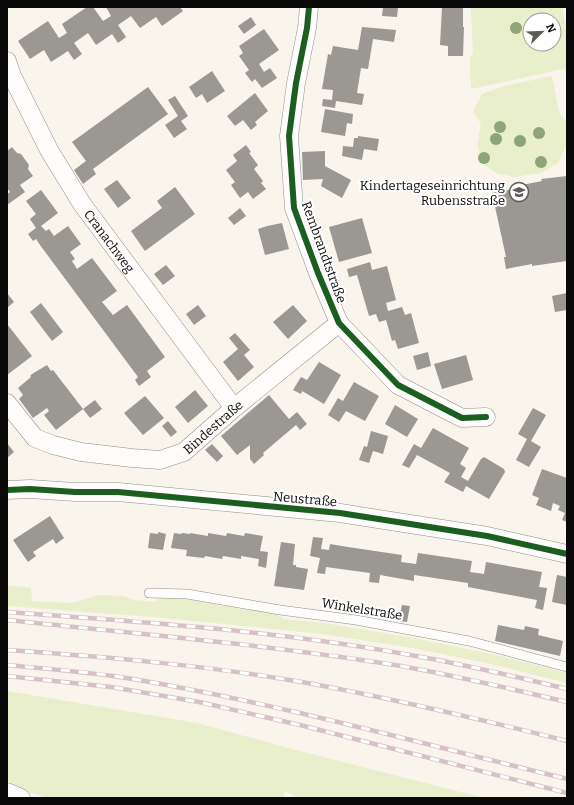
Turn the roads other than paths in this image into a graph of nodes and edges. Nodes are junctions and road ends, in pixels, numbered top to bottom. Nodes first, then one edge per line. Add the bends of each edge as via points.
1 (309, 7) edge
2 (7, 61) edge
3 (339, 323) junction
4 (7, 404) edge
5 (234, 408) junction
6 (486, 417) dead end
7 (7, 490) edge
8 (567, 554) edge
9 (149, 593) dead end
10 (567, 667) edge
11 (7, 792) edge
12 (21, 798) edge

1 - 3 street, Rembrandtstraße via 289,136 294,208
2 - 5 street, Cranachweg via 49,150 82,204
3 - 5 street, Bindestraße
3 - 6 street, Rembrandtstraße via 398,385 462,418
4 - 5 street, Bindestraße via 35,438 53,445 81,452 160,460 184,452
7 - 8 street, Neustraße via 30,488 118,492 340,513 487,536
9 - 10 lane, Winkelstraße via 187,594 356,620 469,641
11 - 12 street

